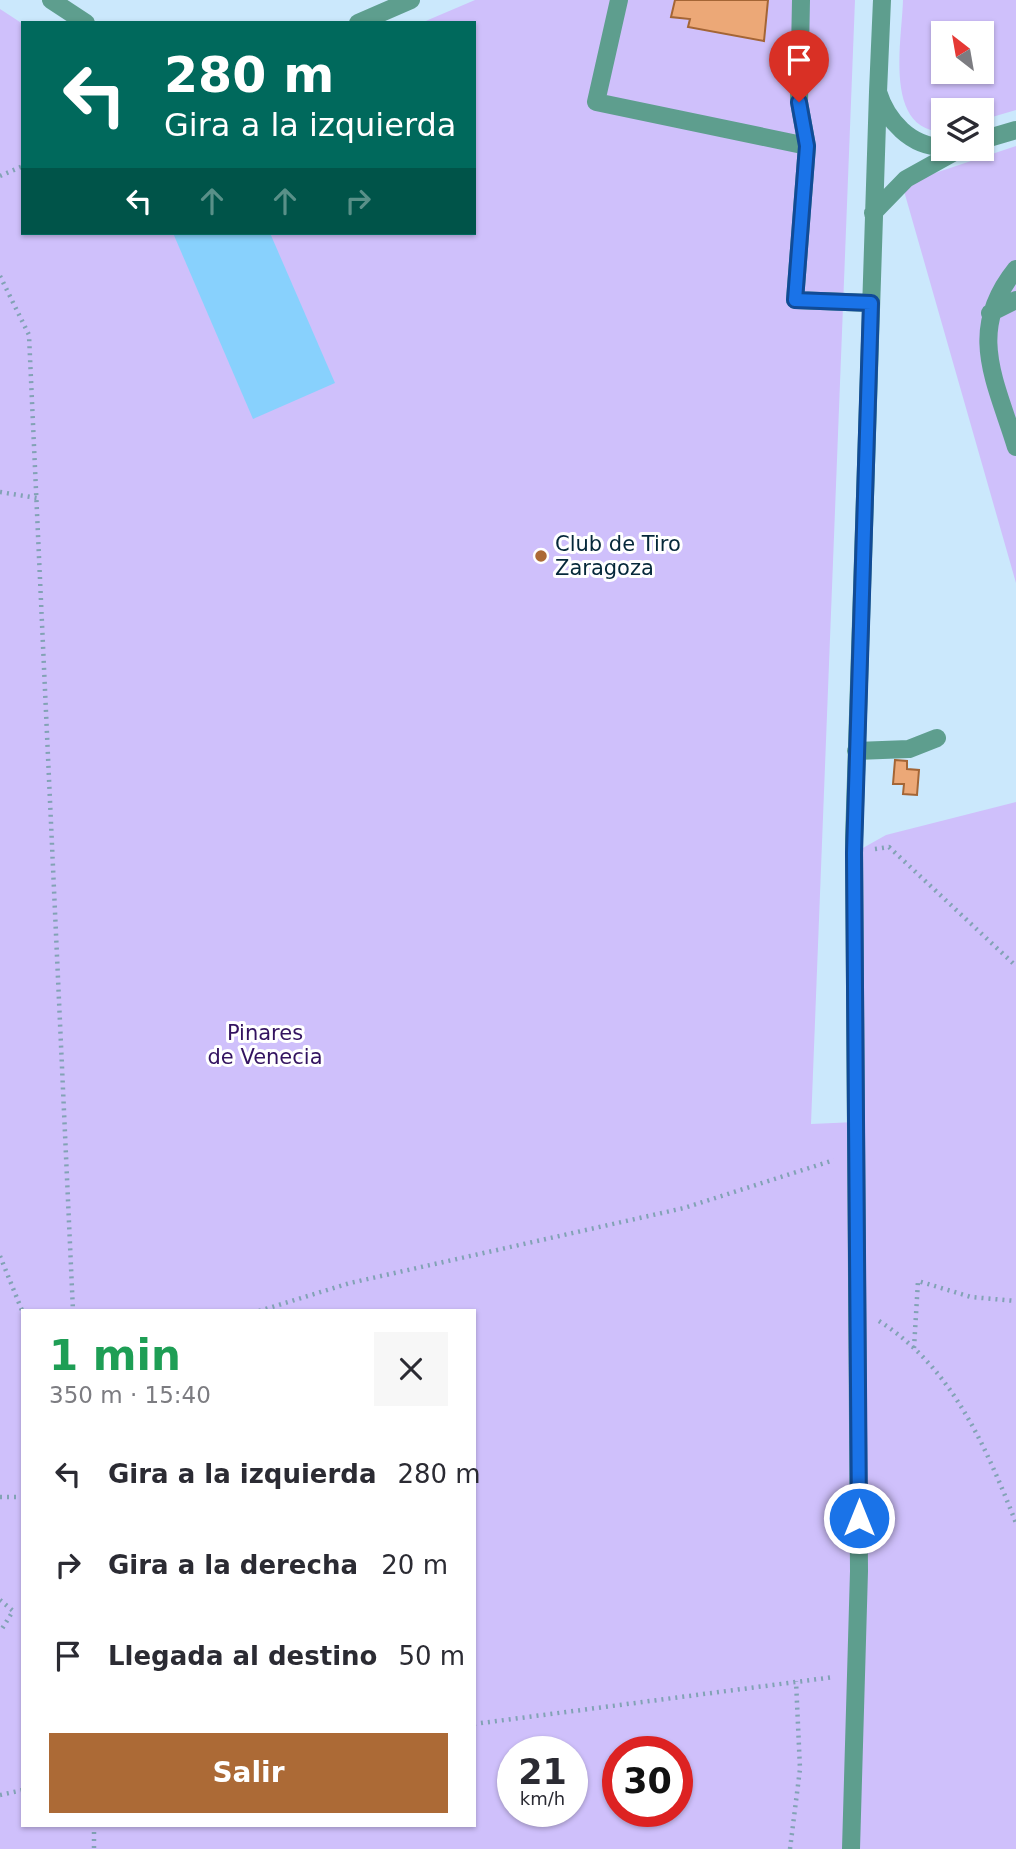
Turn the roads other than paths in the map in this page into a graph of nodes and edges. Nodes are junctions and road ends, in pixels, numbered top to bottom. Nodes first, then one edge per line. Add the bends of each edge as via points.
1 (51, 0) edge
2 (411, 0) edge
3 (620, 0) edge
4 (801, 0) edge
5 (882, 0) edge
6 (83, 21) edge
7 (363, 21) edge
8 (878, 92) junction
9 (1014, 134) edge
10 (994, 138) edge
11 (807, 146) junction
12 (931, 146) edge
13 (938, 161) edge
14 (873, 213) junction
15 (1016, 269) edge
16 (1016, 300) edge
17 (871, 303) junction
18 (990, 313) junction
19 (1016, 447) edge
20 (937, 738) dead end
21 (856, 751) junction
22 (850, 1849) edge

1 - 6 street
2 - 7 street
3 - 11 street via 596,102
4 - 11 street via 799,102
5 - 8 street
8 - 12 street via 889,117 901,130
8 - 14 street
9 - 10 street
11 - 17 street via 795,300
13 - 14 street via 906,178
14 - 17 street
15 - 18 street
16 - 18 street
17 - 21 street
18 - 19 street via 988,349
20 - 21 street via 909,749
21 - 22 street via 859,1571

